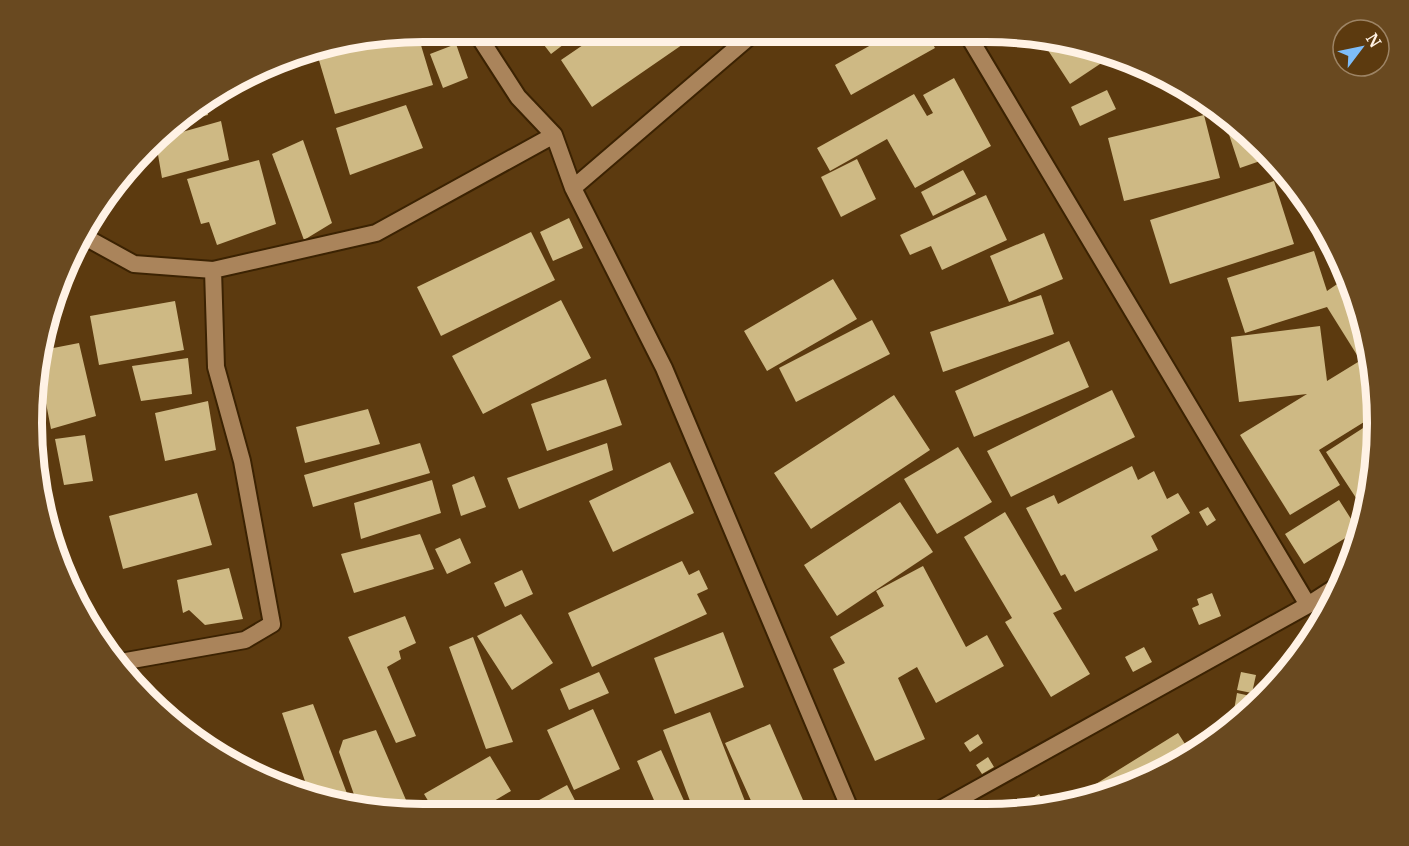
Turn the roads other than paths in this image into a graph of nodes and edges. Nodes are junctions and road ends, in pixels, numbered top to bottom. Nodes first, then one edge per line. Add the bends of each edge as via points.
1 (482, 42) edge
2 (743, 42) edge
3 (972, 42) edge
4 (554, 135) junction
5 (573, 188) junction
6 (89, 239) edge
7 (213, 270) junction
8 (1328, 592) edge
9 (1308, 605) junction
10 (126, 661) edge
11 (848, 804) edge
12 (950, 804) edge

1 - 4 street via 518,97
2 - 5 street
3 - 9 street
4 - 5 street
4 - 7 street via 376,233
5 - 11 street via 664,368
6 - 7 street via 134,264
7 - 10 street via 216,367 242,461 272,624 244,640
8 - 9 street
9 - 12 street

